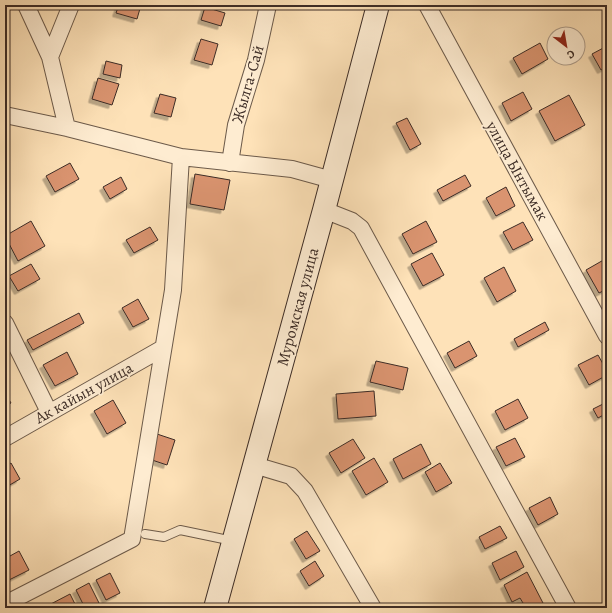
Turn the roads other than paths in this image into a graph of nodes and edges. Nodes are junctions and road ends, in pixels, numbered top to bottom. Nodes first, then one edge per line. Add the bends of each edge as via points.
1 (26, 5) edge
2 (70, 5) edge
3 (268, 5) edge
4 (378, 5) edge
5 (427, 5) edge
6 (50, 57) junction
7 (5, 115) edge
8 (67, 128) junction
9 (181, 157) junction
10 (230, 162) junction
11 (332, 180) junction
12 (324, 210) junction
13 (5, 322) edge
14 (607, 336) edge
15 (163, 348) junction
16 (49, 412) junction
17 (5, 438) edge
18 (254, 465) junction
19 (137, 532) junction
20 (234, 541) junction
21 (5, 604) edge
22 (216, 608) edge
23 (373, 608) edge
24 (568, 608) edge

1 - 6 street
2 - 6 street
3 - 10 street, Жылга-Сай via 256,60 236,125
4 - 11 street, Муромская улица
5 - 14 street, улица Ынтымак
6 - 8 street
7 - 8 street
8 - 9 street
9 - 10 street
9 - 15 street via 173,290
10 - 11 street via 292,169
11 - 12 street, Муромская улица
12 - 18 street, Муромская улица
12 - 24 street via 352,221 361,228
13 - 16 street
15 - 16 street, Ак кайын улица
15 - 19 street
16 - 17 street, Ак кайын улица
18 - 20 street, Муромская улица
18 - 23 street via 291,476 305,491
19 - 20 lane via 164,537 180,530
19 - 21 street
20 - 22 street, Муромская улица

